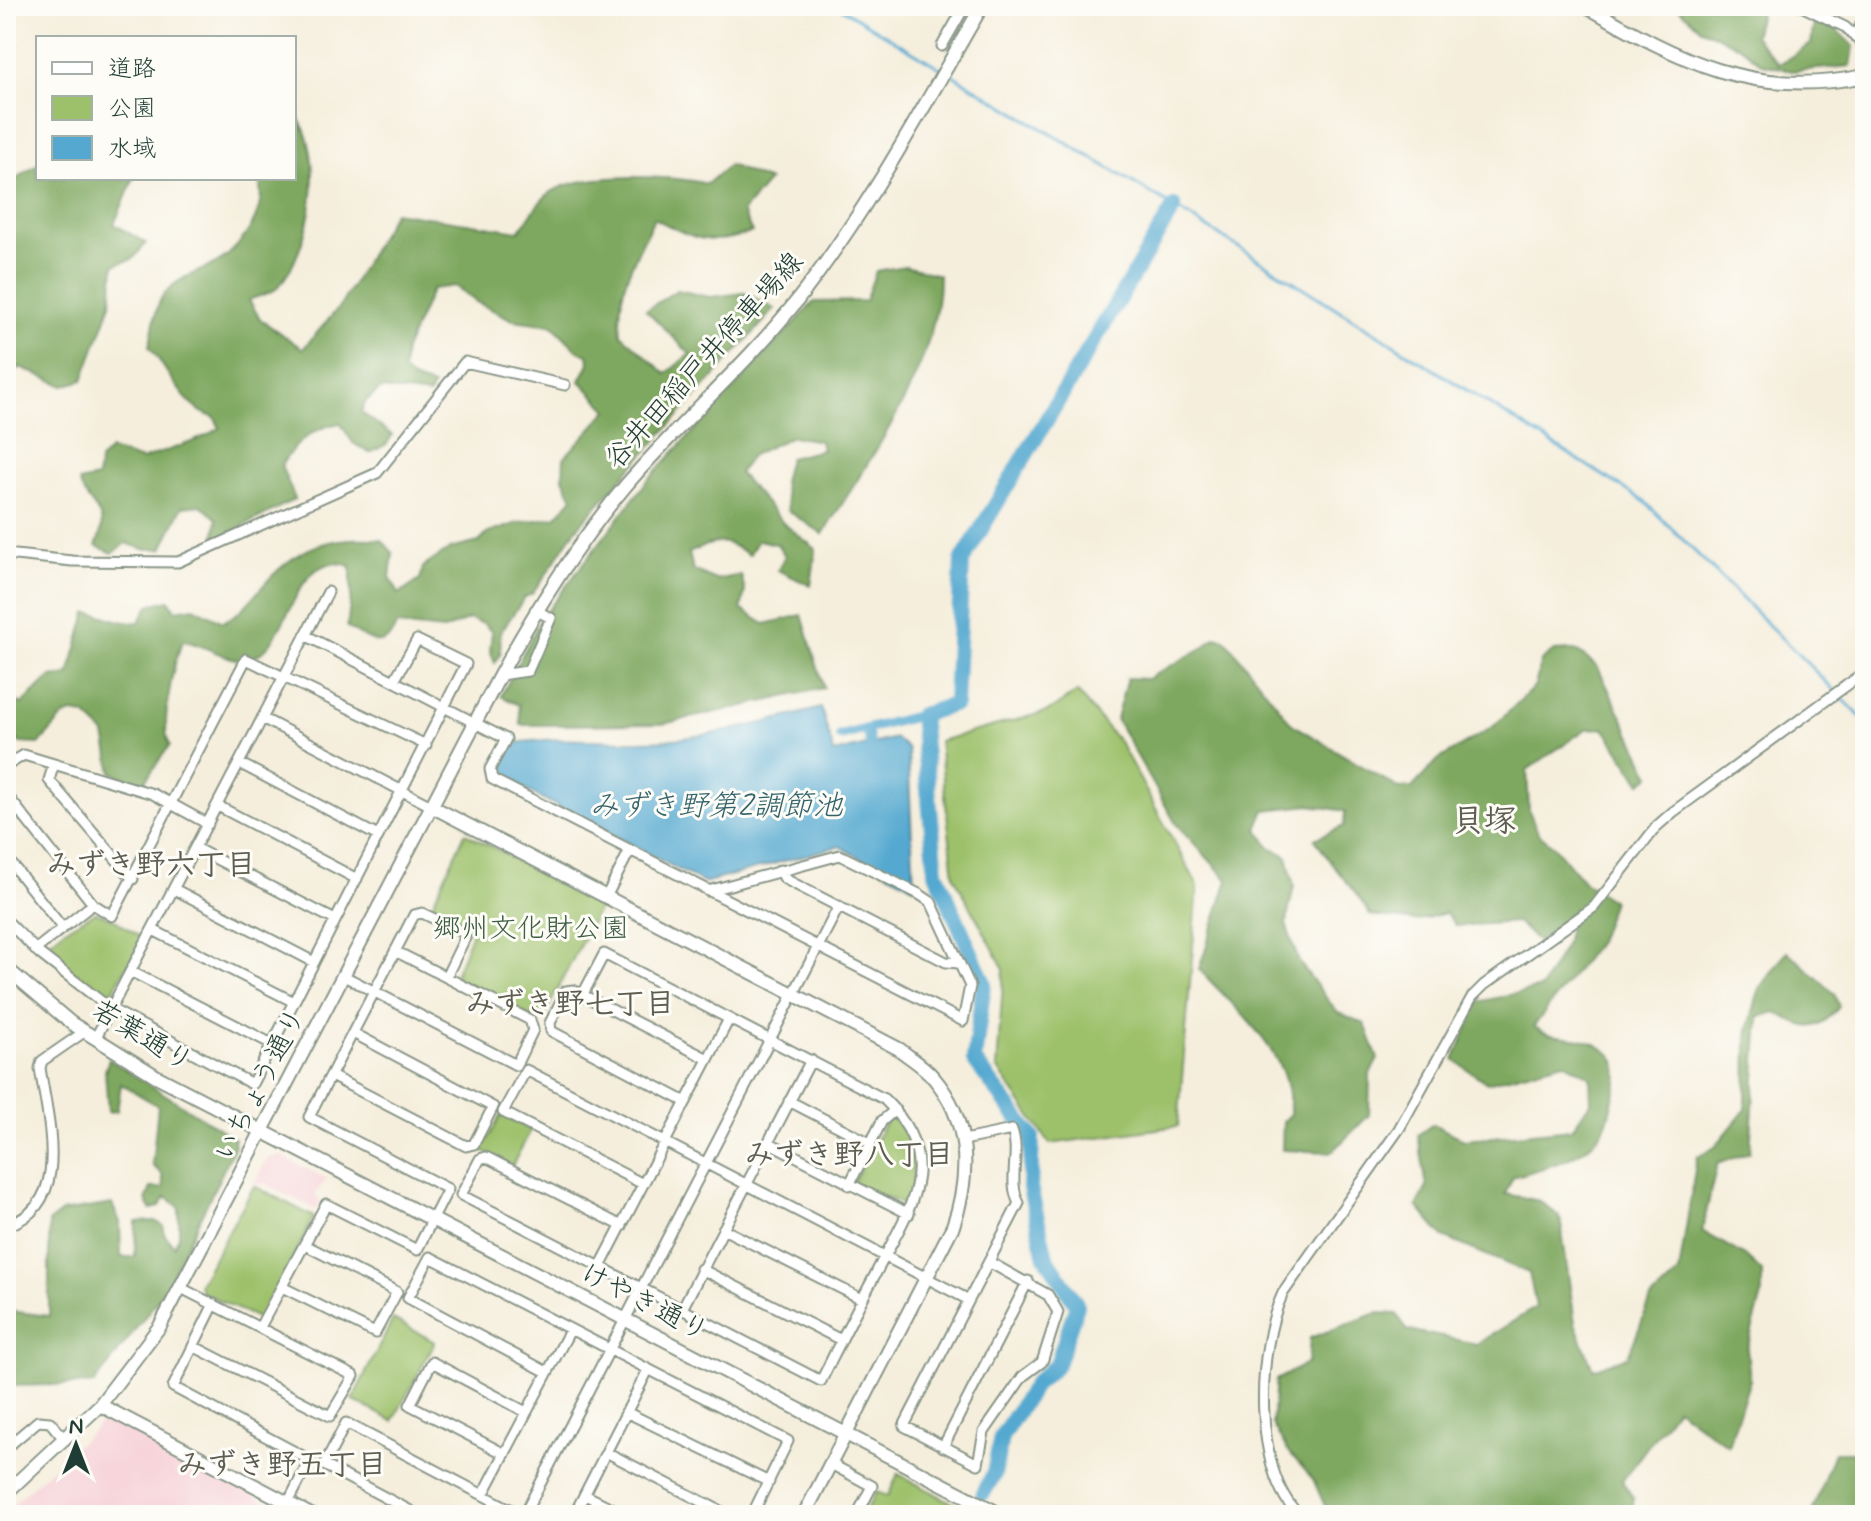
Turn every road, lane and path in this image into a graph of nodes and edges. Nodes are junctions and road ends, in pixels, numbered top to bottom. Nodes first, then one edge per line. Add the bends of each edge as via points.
1 (965, 6) edge
2 (982, 6) edge
3 (1586, 6) edge
4 (1801, 6) edge
5 (1865, 20) edge
6 (1856, 36) junction
7 (942, 46) dead end
8 (1865, 47) edge
9 (1865, 76) edge
10 (565, 385) dead end
11 (6, 554) edge
12 (328, 592) dead end
13 (535, 610) junction
14 (305, 635) junction
15 (507, 662) joint
16 (1865, 672) edge
17 (500, 675) junction
18 (283, 677) junction
19 (394, 681) junction
20 (445, 708) junction
21 (262, 718) junction
22 (475, 724) junction
23 (426, 745) junction
24 (239, 763) junction
25 (54, 764) junction
26 (6, 766) edge
27 (402, 791) junction
28 (6, 794) edge
29 (171, 804) junction
30 (218, 806) junction
31 (433, 807) junction
32 (208, 824) junction
33 (378, 836) junction
34 (195, 848) junction
35 (630, 850) junction
36 (6, 857) edge
37 (780, 870) junction
38 (133, 879) junction
39 (357, 879) junction
40 (174, 889) junction
41 (708, 891) junction
42 (606, 897) junction
43 (93, 904) junction
44 (839, 906) junction
45 (6, 920) edge
46 (335, 920) junction
47 (61, 926) junction
48 (153, 930) junction
49 (817, 948) junction
50 (35, 950) junction
51 (395, 951) junction
52 (314, 962) junction
53 (959, 963) junction
54 (6, 968) edge
55 (132, 972) junction
56 (344, 976) junction
57 (446, 977) junction
58 (374, 992) junction
59 (583, 994) junction
60 (792, 994) junction
61 (294, 1002) junction
62 (111, 1009) junction
63 (729, 1019) junction
64 (84, 1032) junction
65 (353, 1033) junction
66 (95, 1039) junction
67 (770, 1039) junction
68 (272, 1044) junction
69 (708, 1059) junction
70 (811, 1060) junction
71 (331, 1076) junction
72 (789, 1101) junction
73 (686, 1102) junction
74 (895, 1110) junction
75 (264, 1133) junction
76 (964, 1140) junction
77 (768, 1142) junction
78 (665, 1143) junction
79 (870, 1143) junction
80 (706, 1164) junction
81 (643, 1184) junction
82 (746, 1185) junction
83 (849, 1185) junction
84 (909, 1214) junction
85 (433, 1220) junction
86 (6, 1226) edge
87 (622, 1226) junction
88 (723, 1229) junction
89 (305, 1245) junction
90 (884, 1258) junction
91 (989, 1262) junction
92 (600, 1267) junction
93 (701, 1269) junction
94 (925, 1279) junction
95 (1028, 1281) junction
96 (282, 1287) junction
97 (183, 1289) junction
98 (641, 1289) junction
99 (862, 1299) junction
100 (969, 1300) junction
101 (214, 1304) junction
102 (682, 1309) junction
103 (625, 1319) junction
104 (260, 1327) junction
105 (570, 1330) junction
106 (841, 1340) junction
107 (193, 1346) junction
108 (610, 1350) junction
109 (648, 1370) junction
110 (547, 1372) junction
111 (100, 1405) junction
112 (526, 1412) junction
113 (626, 1412) junction
114 (846, 1434) junction
115 (65, 1440) junction
116 (943, 1447) junction
117 (6, 1448) edge
118 (606, 1452) junction
119 (505, 1454) junction
120 (831, 1464) junction
121 (769, 1482) junction
122 (6, 1493) edge
123 (483, 1495) junction
124 (585, 1495) junction
125 (288, 1503) junction
126 (980, 1510) edge
127 (311, 1515) edge
128 (418, 1515) edge
129 (523, 1515) edge
130 (574, 1515) edge
131 (626, 1515) edge
132 (728, 1515) edge
133 (752, 1515) edge
134 (804, 1515) edge
135 (857, 1515) edge
136 (1002, 1515) edge
137 (1299, 1515) edge

1 - 7 street
2 - 13 main road, 谷井田稲戸井停車場線 via 843,238 794,305 629,482
3 - 9 main road via 1670,54 1719,73 1783,84
4 - 6 street
5 - 6 main road
6 - 8 street
10 - 11 street via 465,362 377,473 178,562
12 - 14 street
13 - 15 main road, 谷井田稲戸井停車場線
13 - 17 street via 551,618 528,671
14 - 18 street
14 - 19 street
15 - 17 main road, いちょう通り
16 - 137 street via 1673,812 1594,907 1484,985 1462,1010 1399,1129 1273,1313 1267,1350 1268,1457 1282,1493
17 - 22 main road, いちょう通り
18 - 21 street
18 - 23 street
18 - 29 street via 246,659
19 - 20 street
19 - 20 street via 417,640 466,664
20 - 22 street
20 - 23 street
21 - 24 street
21 - 27 street
22 - 31 main road, いちょう通り
22 - 35 street via 506,739 490,769 492,779
23 - 27 street
24 - 30 street
24 - 33 street
25 - 26 street via 24,755
25 - 29 street
25 - 38 street via 49,780
27 - 31 street
27 - 33 street
28 - 43 street
29 - 32 street
29 - 38 street
30 - 32 street
30 - 39 street
31 - 42 main road
31 - 56 main road, いちょう通り
32 - 34 street
33 - 39 street
34 - 40 street
34 - 46 street
35 - 41 street
35 - 42 street
36 - 47 street
37 - 41 street
37 - 44 street via 785,879
37 - 53 street via 840,855 919,894 931,902
38 - 43 street via 112,916
39 - 46 street
40 - 48 street
40 - 52 street
41 - 49 street
42 - 60 main road
43 - 47 street
44 - 49 street
44 - 53 street via 946,962
45 - 50 street
46 - 52 street
47 - 50 street
48 - 55 street
48 - 61 street
49 - 53 street via 963,1021 970,986
49 - 60 street
50 - 62 street
51 - 57 street
51 - 57 street via 414,915 422,913 462,932 465,938
51 - 58 street
52 - 61 street
54 - 64 main road, 若葉通り
55 - 62 street
55 - 68 street
56 - 58 street
56 - 75 main road, いちょう通り
57 - 58 street via 533,1024 516,1065
58 - 65 street
59 - 63 street via 604,954
59 - 69 street
59 - 73 street via 566,991 551,1031
60 - 67 street
60 - 76 main road via 899,1049 933,1075
61 - 68 street
62 - 66 street
62 - 68 street via 252,1084
63 - 67 street
63 - 69 street
64 - 66 main road, 若葉通り
64 - 86 street via 42,1061 53,1159 38,1210
65 - 71 street
65 - 71 street via 493,1107 474,1144 466,1146
66 - 75 main road, 若葉通り
67 - 70 street
67 - 80 street
69 - 73 street
70 - 72 street
70 - 74 street
71 - 85 street via 309,1117 448,1189
72 - 77 street
72 - 79 street
73 - 78 street
74 - 79 street
74 - 84 street via 918,1159 919,1181
75 - 85 main road, けやき通り
75 - 97 main road, いちょう通り
76 - 91 street via 1012,1130 1018,1145 1013,1192 1019,1203
76 - 94 main road via 966,1175 959,1209
77 - 82 street
77 - 83 street
78 - 80 street
78 - 81 street
78 - 81 street via 526,1070 503,1112
79 - 83 street
80 - 82 street
80 - 98 street
81 - 87 street
82 - 88 street
82 - 90 street
83 - 84 street
84 - 90 street
85 - 89 street via 417,1250 326,1204
85 - 103 main road, けやき通り
87 - 92 street
87 - 92 street via 486,1157 480,1159 461,1195
88 - 93 street
88 - 99 street
89 - 96 street
89 - 96 street via 397,1292 375,1333
90 - 94 street
90 - 99 street
91 - 95 street
91 - 100 street
92 - 98 street
93 - 102 street
93 - 106 street
94 - 100 street
94 - 114 main road
95 - 116 street
95 - 116 street via 1048,1295 1058,1312 1042,1362 1023,1376 984,1432 978,1464
96 - 104 street
97 - 101 street
97 - 111 main road, いちょう通り
98 - 102 street
98 - 103 street
99 - 106 street
100 - 116 street via 904,1426
101 - 104 street
101 - 107 street
102 - 106 street via 821,1381
103 - 108 street
103 - 114 main road, けやき通り
104 - 107 street via 354,1376 333,1415
105 - 108 street
105 - 110 street
105 - 110 street via 430,1257 408,1298
107 - 125 street via 173,1387 310,1460
108 - 109 street
108 - 129 street
109 - 113 street
109 - 121 street via 788,1441
110 - 112 street
111 - 115 main road, いちょう通り
111 - 125 main road
112 - 119 street
112 - 119 street via 432,1362 414,1397 410,1405
113 - 118 street
113 - 121 street
114 - 120 main road
114 - 126 main road, けやき通り
115 - 117 street via 50,1422 38,1421
115 - 122 main road, いちょう通り
118 - 124 street
118 - 132 street
119 - 123 street
120 - 134 main road
120 - 135 street via 872,1486
121 - 133 street
123 - 128 street via 346,1423 324,1465
123 - 129 street
124 - 130 street
124 - 131 street
125 - 127 main road
126 - 136 main road, けやき通り

